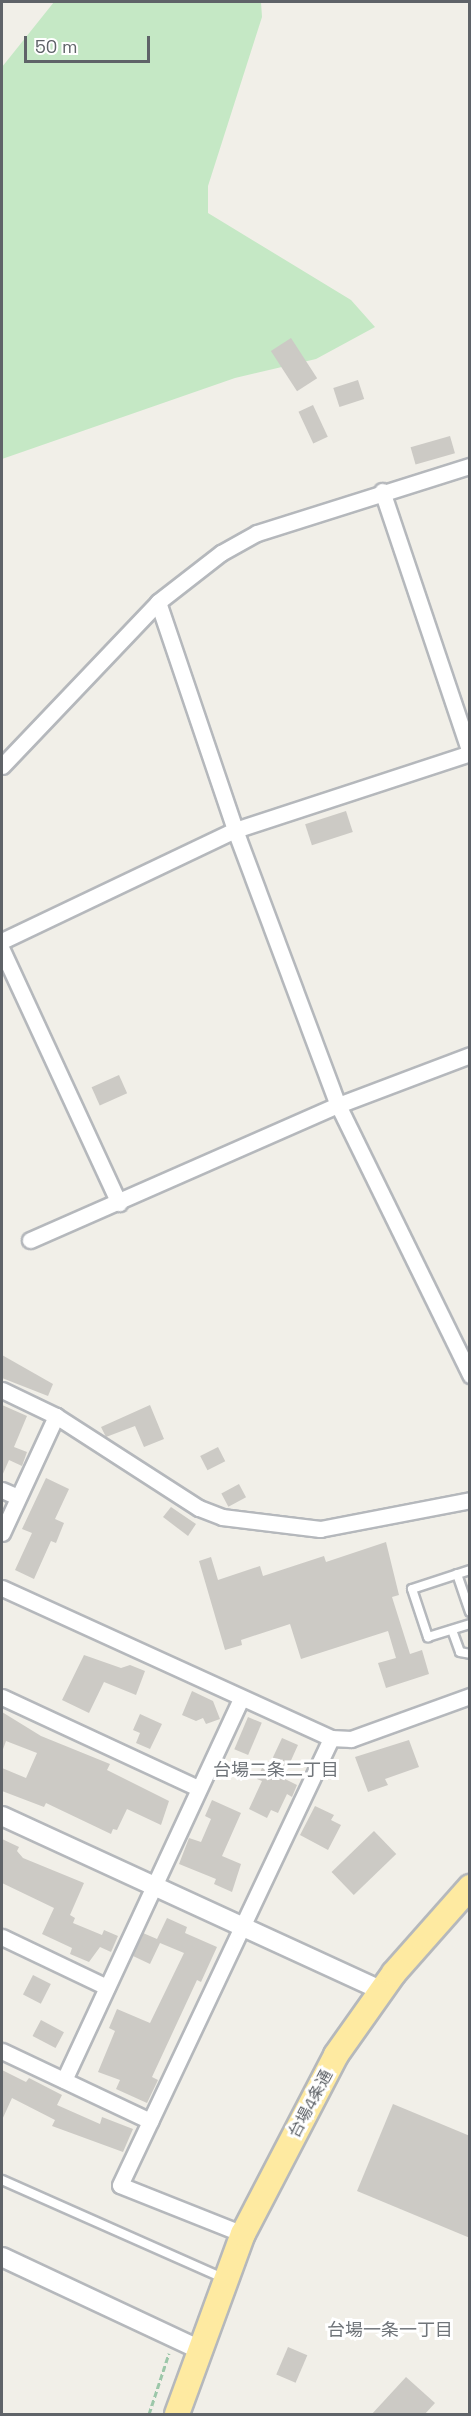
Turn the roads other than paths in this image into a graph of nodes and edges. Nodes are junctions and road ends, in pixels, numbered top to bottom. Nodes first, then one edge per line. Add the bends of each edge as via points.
1 (470, 466) edge
2 (382, 491) junction
3 (158, 602) junction
4 (470, 753) edge
5 (2, 766) edge
6 (235, 830) junction
7 (2, 941) edge
8 (2, 950) edge
9 (470, 1055) edge
10 (338, 1105) junction
11 (119, 1203) junction
12 (30, 1240) dead end
13 (470, 1376) edge
14 (2, 1390) edge
15 (56, 1416) junction
16 (2, 1490) edge
17 (18, 1497) junction
18 (470, 1500) edge
19 (2, 1533) edge
20 (470, 1570) edge
21 (457, 1574) junction
22 (2, 1588) edge
23 (470, 1612) edge
24 (470, 1624) edge
25 (452, 1630) junction
26 (470, 1654) edge
27 (470, 1696) edge
28 (2, 1697) edge
29 (241, 1698) junction
30 (331, 1738) junction
31 (198, 1788) junction
32 (2, 1816) edge
33 (153, 1886) junction
34 (470, 1887) edge
35 (242, 1926) junction
36 (2, 1937) edge
37 (107, 1987) junction
38 (382, 1991) junction
39 (2, 2051) edge
40 (64, 2080) junction
41 (150, 2121) junction
42 (2, 2180) edge
43 (243, 2234) junction
44 (2, 2257) edge
45 (225, 2279) junction
46 (198, 2349) junction
47 (177, 2415) edge

1 - 2 street
2 - 3 street via 256,534 221,553
2 - 4 street
3 - 5 street
3 - 6 street
4 - 6 street
6 - 7 street
6 - 10 street
8 - 11 street
9 - 10 street
10 - 11 street
10 - 13 street
11 - 12 street
14 - 15 street
15 - 17 street
15 - 18 street via 199,1508 222,1518 320,1529
16 - 17 street
17 - 19 street
20 - 21 lane
21 - 23 lane
21 - 25 lane via 412,1589 428,1638
22 - 29 street
24 - 25 lane
25 - 26 lane via 460,1652
27 - 30 street via 351,1739
28 - 31 street
29 - 30 street
29 - 31 street
30 - 35 street
31 - 33 street
32 - 33 street
33 - 35 street
33 - 37 street
34 - 38 highway, 台場4条通
35 - 38 street
35 - 41 street
36 - 37 street
37 - 40 street
38 - 43 highway, 台場4条通 via 336,2055
39 - 40 street
40 - 41 street
41 - 43 street via 120,2185
42 - 45 lane
43 - 45 highway, 台場4条通
44 - 46 street
45 - 46 highway, 台場4条通
46 - 47 highway, 台場4条通

